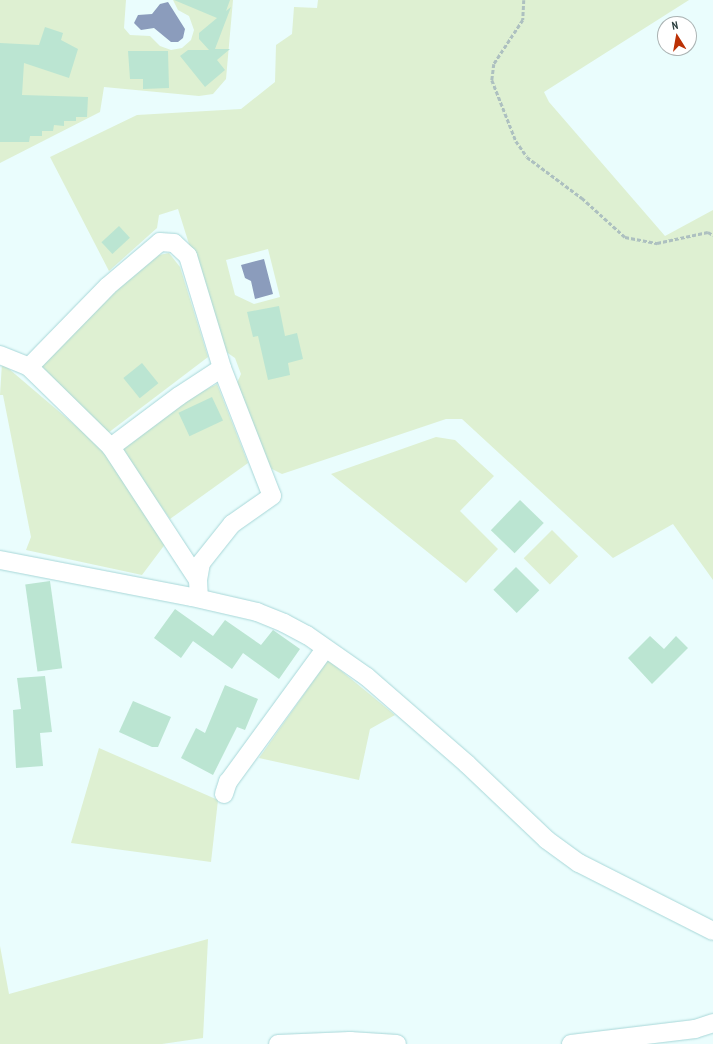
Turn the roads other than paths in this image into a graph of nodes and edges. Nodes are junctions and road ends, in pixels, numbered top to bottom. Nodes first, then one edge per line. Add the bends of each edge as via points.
1 (0, 355) edge
2 (29, 367) junction
3 (222, 368) junction
4 (111, 447) junction
5 (0, 560) edge
6 (198, 580) junction
7 (199, 598) junction
8 (326, 649) junction
9 (224, 794) dead end
10 (713, 931) edge
11 (713, 1023) edge
12 (278, 1044) edge
13 (397, 1044) edge
14 (571, 1044) edge

1 - 2 street
2 - 3 street via 108,286 160,242 174,243 188,256
2 - 4 street
3 - 4 street via 179,396
3 - 6 street via 272,496 232,524 201,563
4 - 6 street
5 - 7 street
6 - 7 street
7 - 8 street via 271,617 306,635
8 - 9 street via 228,782
8 - 10 street via 366,677 467,764 547,840 579,863
11 - 14 street via 695,1028
12 - 13 street

